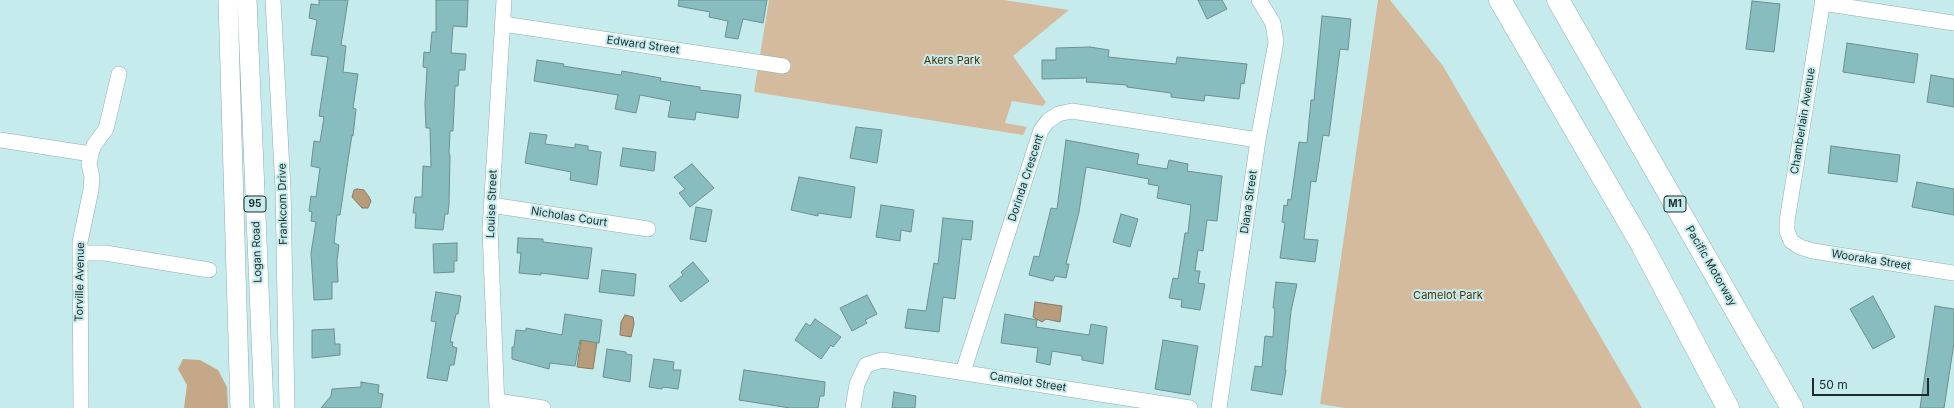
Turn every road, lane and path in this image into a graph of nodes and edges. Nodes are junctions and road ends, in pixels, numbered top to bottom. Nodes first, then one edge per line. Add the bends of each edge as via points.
1 (228, 0) edge
2 (248, 0) edge
3 (273, 0) edge
4 (504, 0) edge
5 (1259, 0) edge
6 (1500, 0) edge
7 (1558, 0) edge
8 (1823, 1) edge
9 (1954, 23) edge
10 (503, 24) junction
11 (783, 66) dead end
12 (119, 74) dead end
13 (0, 140) edge
14 (1258, 140) junction
15 (91, 154) junction
16 (491, 205) junction
17 (648, 229) dead end
18 (1791, 241) joint
19 (80, 253) junction
20 (209, 270) dead end
21 (1954, 273) edge
22 (963, 372) junction
23 (497, 404) edge
24 (81, 408) edge
25 (240, 408) edge
26 (264, 408) edge
27 (287, 408) edge
28 (543, 408) edge
29 (853, 408) edge
30 (1190, 408) edge
31 (1219, 408) edge
32 (1728, 408) edge
33 (1792, 408) edge

1 - 25 main road, Logan Road / 95
2 - 26 main road, Logan Road / 95
3 - 27 street, Frankcom Drive via 283,182
4 - 10 street, Louise Street
5 - 14 street, Diana Street via 1272,23 1276,42
6 - 32 highway via 1642,245
7 - 33 highway, Pacific Motorway / M1
8 - 9 street
8 - 18 street, Chamberlain Avenue via 1787,221
10 - 11 street, Edward Street
10 - 16 street, Louise Street
12 - 15 street via 106,129 94,145
13 - 15 street
14 - 22 street, Dorinda Crescent via 1072,111 1058,114 1048,121 1041,130
14 - 31 street, Diana Street
15 - 19 street, Torville Avenue via 91,190
16 - 17 street, Nicholas Court
16 - 23 street, Louise Street
18 - 21 street, Wooraka Street via 1813,251
19 - 20 street via 105,253
19 - 24 street, Torville Avenue
22 - 29 street, Camelot Street via 882,360 866,364 857,384
22 - 30 street, Camelot Street
23 - 28 street

